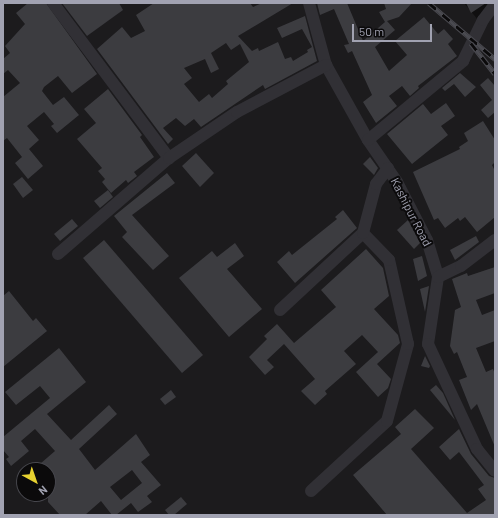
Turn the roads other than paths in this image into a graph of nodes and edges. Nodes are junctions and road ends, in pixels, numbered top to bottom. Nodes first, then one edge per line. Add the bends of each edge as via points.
1 (53, 3) edge
2 (309, 3) edge
3 (495, 4) edge
4 (326, 65) junction
5 (368, 140) junction
6 (169, 158) junction
7 (388, 168) junction
8 (363, 233) junction
9 (495, 240) edge
10 (58, 254) dead end
11 (438, 277) junction
12 (280, 310) dead end
13 (495, 471) edge
14 (311, 491) dead end

1 - 6 street
2 - 4 street, Kashipur Road
3 - 5 street via 483,20 463,61
4 - 5 street, Kashipur Road
4 - 6 street via 237,112
5 - 7 street, Kashipur Road
6 - 10 street
7 - 8 street via 376,184
7 - 11 street, Kashipur Road via 427,240
8 - 12 street
8 - 14 street via 390,260 408,344 386,421
9 - 11 street via 461,266
11 - 13 street, Kashipur Road via 428,344 477,449

